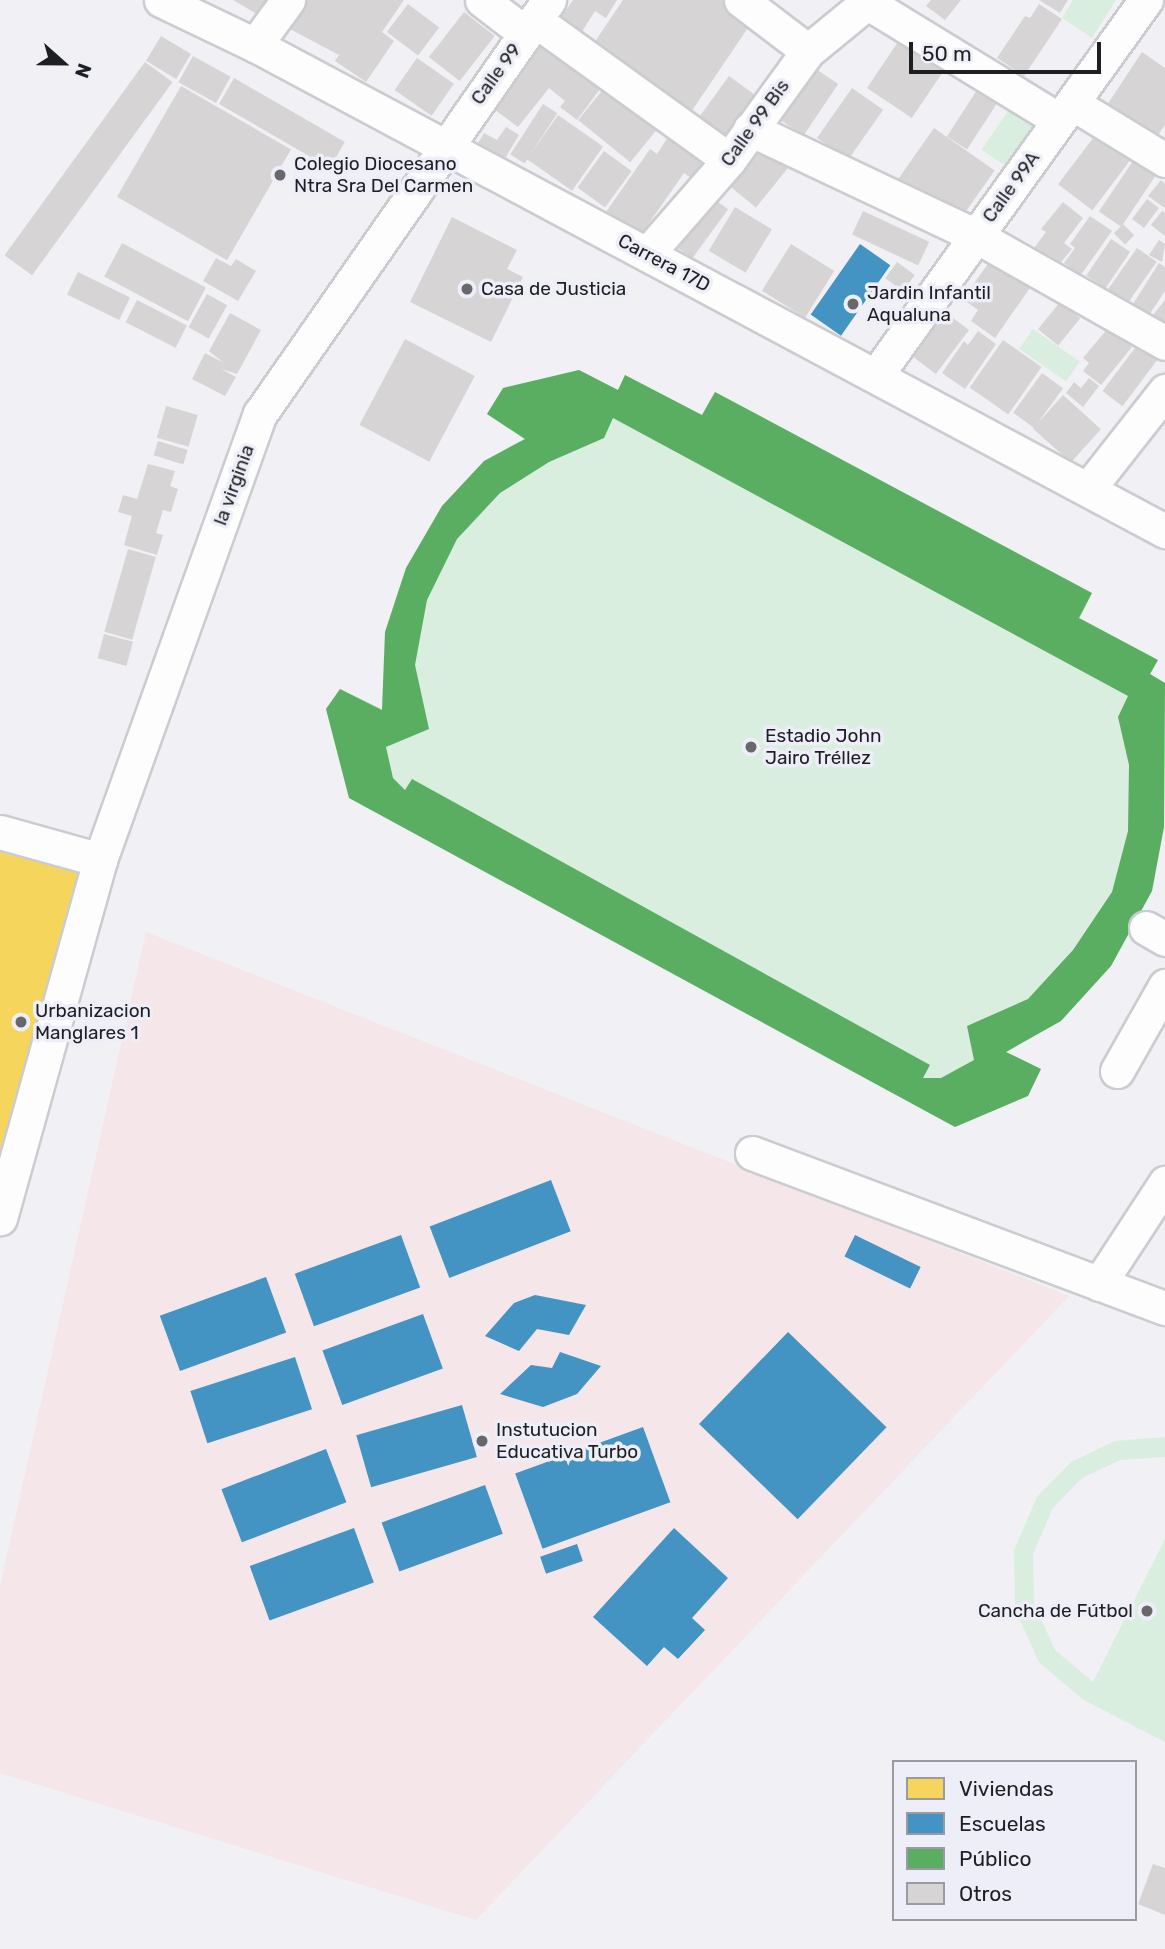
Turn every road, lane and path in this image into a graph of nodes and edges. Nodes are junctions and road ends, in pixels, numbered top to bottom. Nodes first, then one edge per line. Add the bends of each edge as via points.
1 (161, 0) edge
2 (288, 0) edge
3 (482, 0) edge
4 (741, 0) edge
5 (1146, 0) edge
6 (869, 2) edge
7 (536, 17) edge
8 (255, 45) junction
9 (808, 51) junction
10 (1065, 112) junction
11 (750, 129) junction
12 (443, 148) junction
13 (729, 160) junction
14 (1165, 160) edge
15 (976, 236) junction
16 (647, 254) junction
17 (1165, 343) edge
18 (877, 374) junction
19 (1165, 391) edge
20 (1088, 489) junction
21 (1165, 531) edge
22 (0, 832) edge
23 (100, 860) junction
24 (1165, 986) edge
25 (1117, 1071) dead end
26 (752, 1153) dead end
27 (1165, 1183) edge
28 (0, 1218) edge
29 (1099, 1284) junction
30 (1165, 1308) edge

1 - 8 street, Carrera 17D
2 - 8 street
3 - 7 street
4 - 9 street
5 - 10 street, Calle 99A
6 - 9 street, Calle 99 Bis
6 - 10 street
7 - 12 street, Calle 99
7 - 13 street
8 - 12 street, Carrera 17D
9 - 11 street, Calle 99 Bis
10 - 14 street
10 - 15 street, Calle 99A
11 - 13 street, Calle 99 Bis
11 - 15 street
12 - 16 street, Carrera 17D
12 - 23 street, la virginia via 260,414
13 - 16 street, Calle 99 Bis
15 - 17 street
15 - 18 street, Calle 99A
16 - 18 street, Carrera 17D
18 - 20 street, Carrera 17D
19 - 20 street
20 - 21 street, Carrera 17D
22 - 23 street
23 - 28 street, la virginia
24 - 25 street
26 - 29 street
27 - 29 street
29 - 30 street

